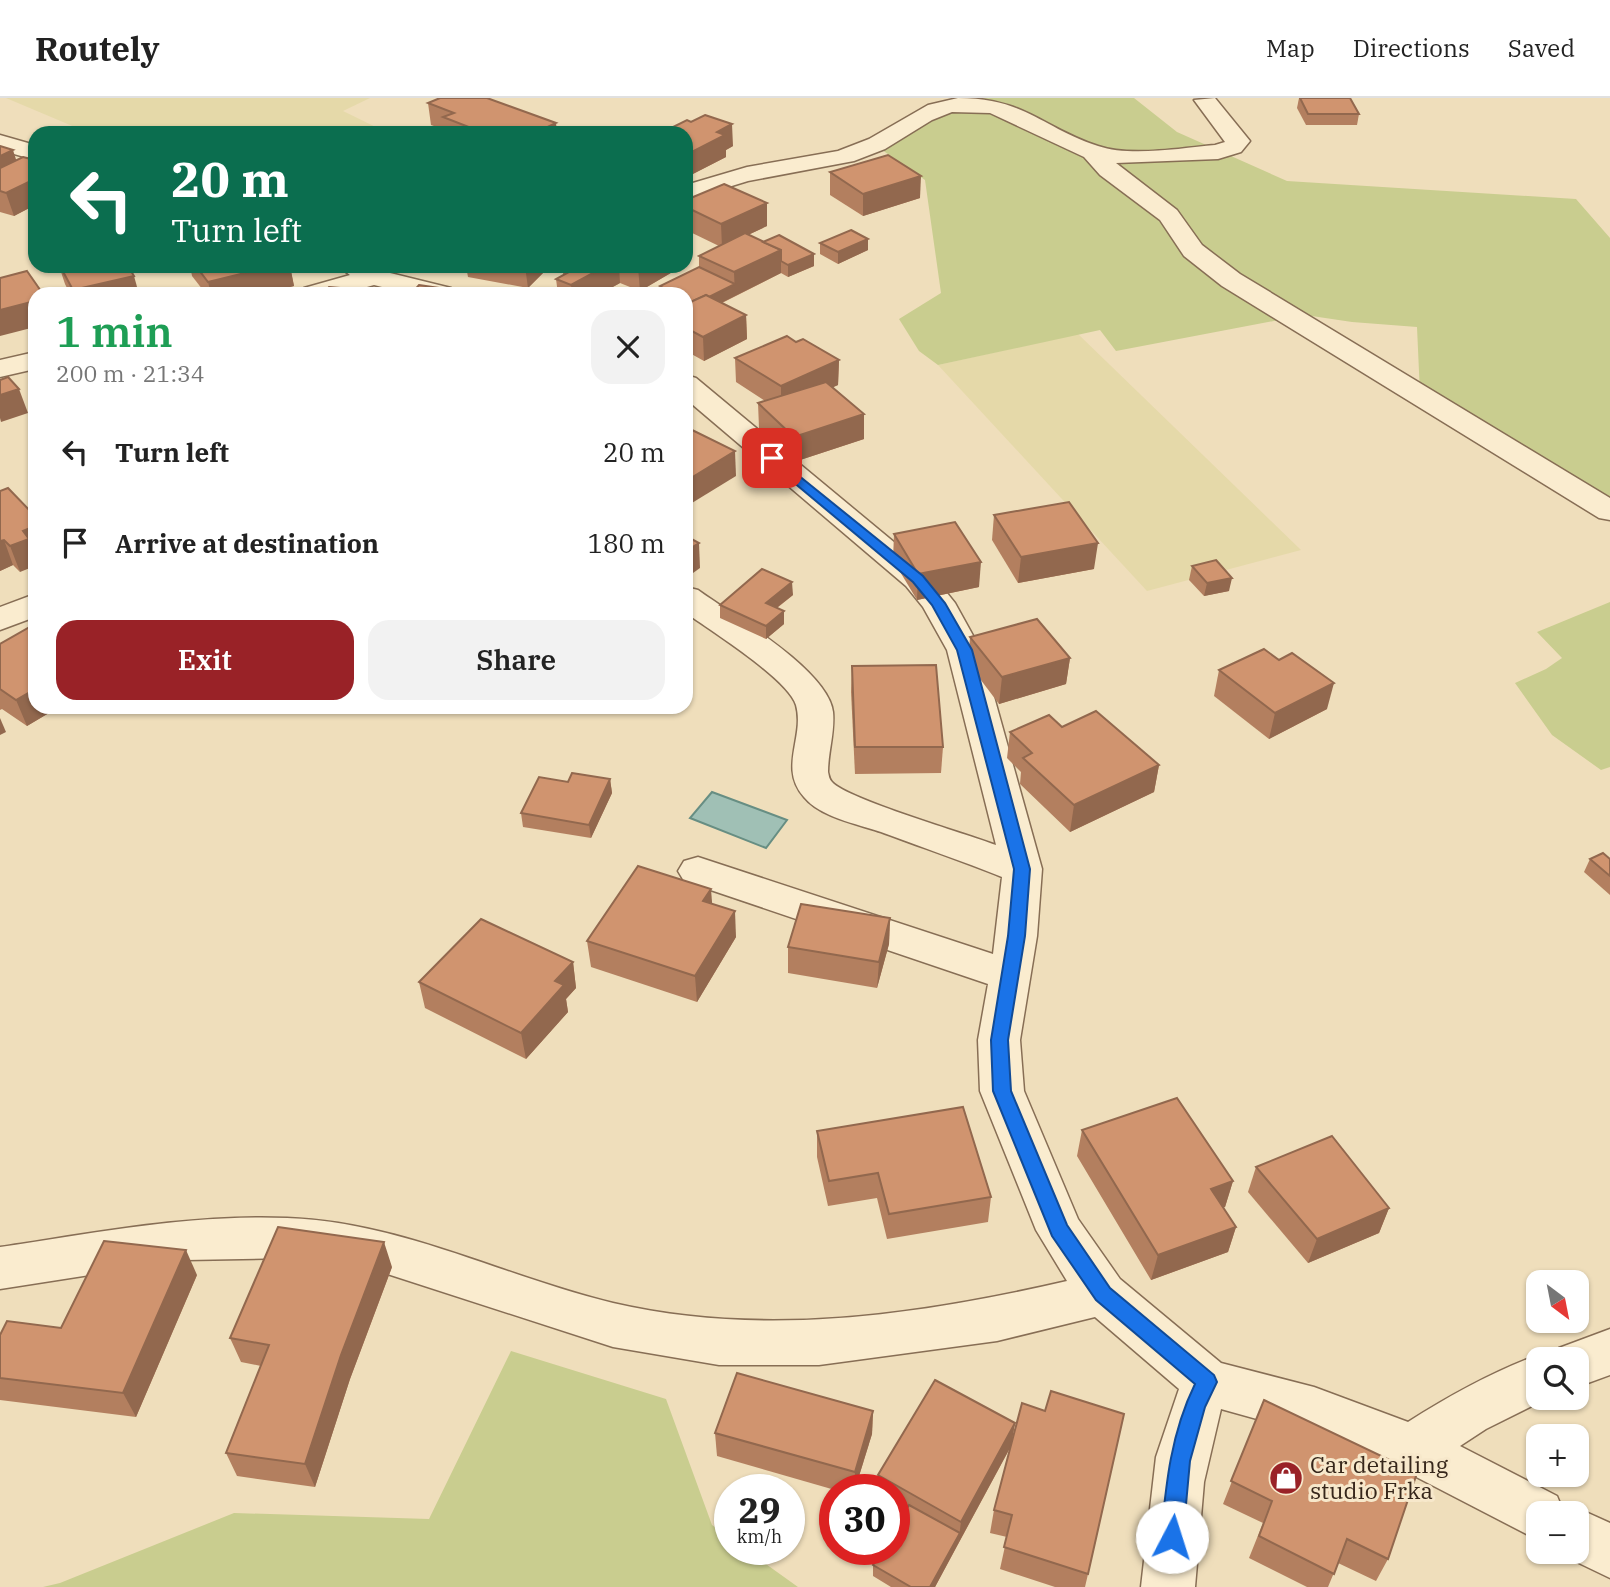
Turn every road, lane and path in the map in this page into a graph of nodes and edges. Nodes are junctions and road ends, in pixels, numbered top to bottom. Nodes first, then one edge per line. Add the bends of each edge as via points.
1 (1205, 100) dead end
2 (0, 142) edge
3 (28, 151) edge
4 (1093, 153) junction
5 (693, 191) edge
6 (358, 273) edge
7 (369, 273) edge
8 (328, 287) edge
9 (418, 287) edge
10 (28, 362) edge
11 (0, 369) edge
12 (693, 390) edge
13 (1610, 511) edge
14 (693, 602) edge
15 (28, 607) edge
16 (0, 620) edge
17 (1022, 869) junction
18 (698, 871) dead end
19 (1009, 975) junction
20 (0, 1268) edge
21 (1103, 1294) junction
22 (1610, 1352) edge
23 (1589, 1360) edge
24 (1207, 1382) junction
25 (1526, 1384) edge
26 (1412, 1448) junction
27 (1526, 1508) edge
28 (1589, 1540) edge
29 (1610, 1551) edge
30 (1168, 1587) edge

1 - 4 street via 1238,141 1233,147 1218,152 1125,156
2 - 3 street
4 - 5 street via 1009,112 980,104 946,105 875,145 842,157 744,175
4 - 13 street via 1164,211 1179,225 1190,248 1231,280
6 - 8 street
7 - 9 street
10 - 11 street
12 - 17 street via 891,555 938,603 964,650
14 - 17 street via 773,661 813,702 809,770 818,791
15 - 16 street
17 - 19 street
18 - 19 street
19 - 21 street via 999,1040 1002,1091 1059,1230
20 - 21 street via 186,1240 288,1238 372,1248 613,1325 719,1343 819,1343 997,1319
21 - 24 street
22 - 23 street
24 - 26 street via 1314,1411
24 - 30 street via 1179,1461
25 - 26 street via 1468,1412
26 - 27 street
28 - 29 street

